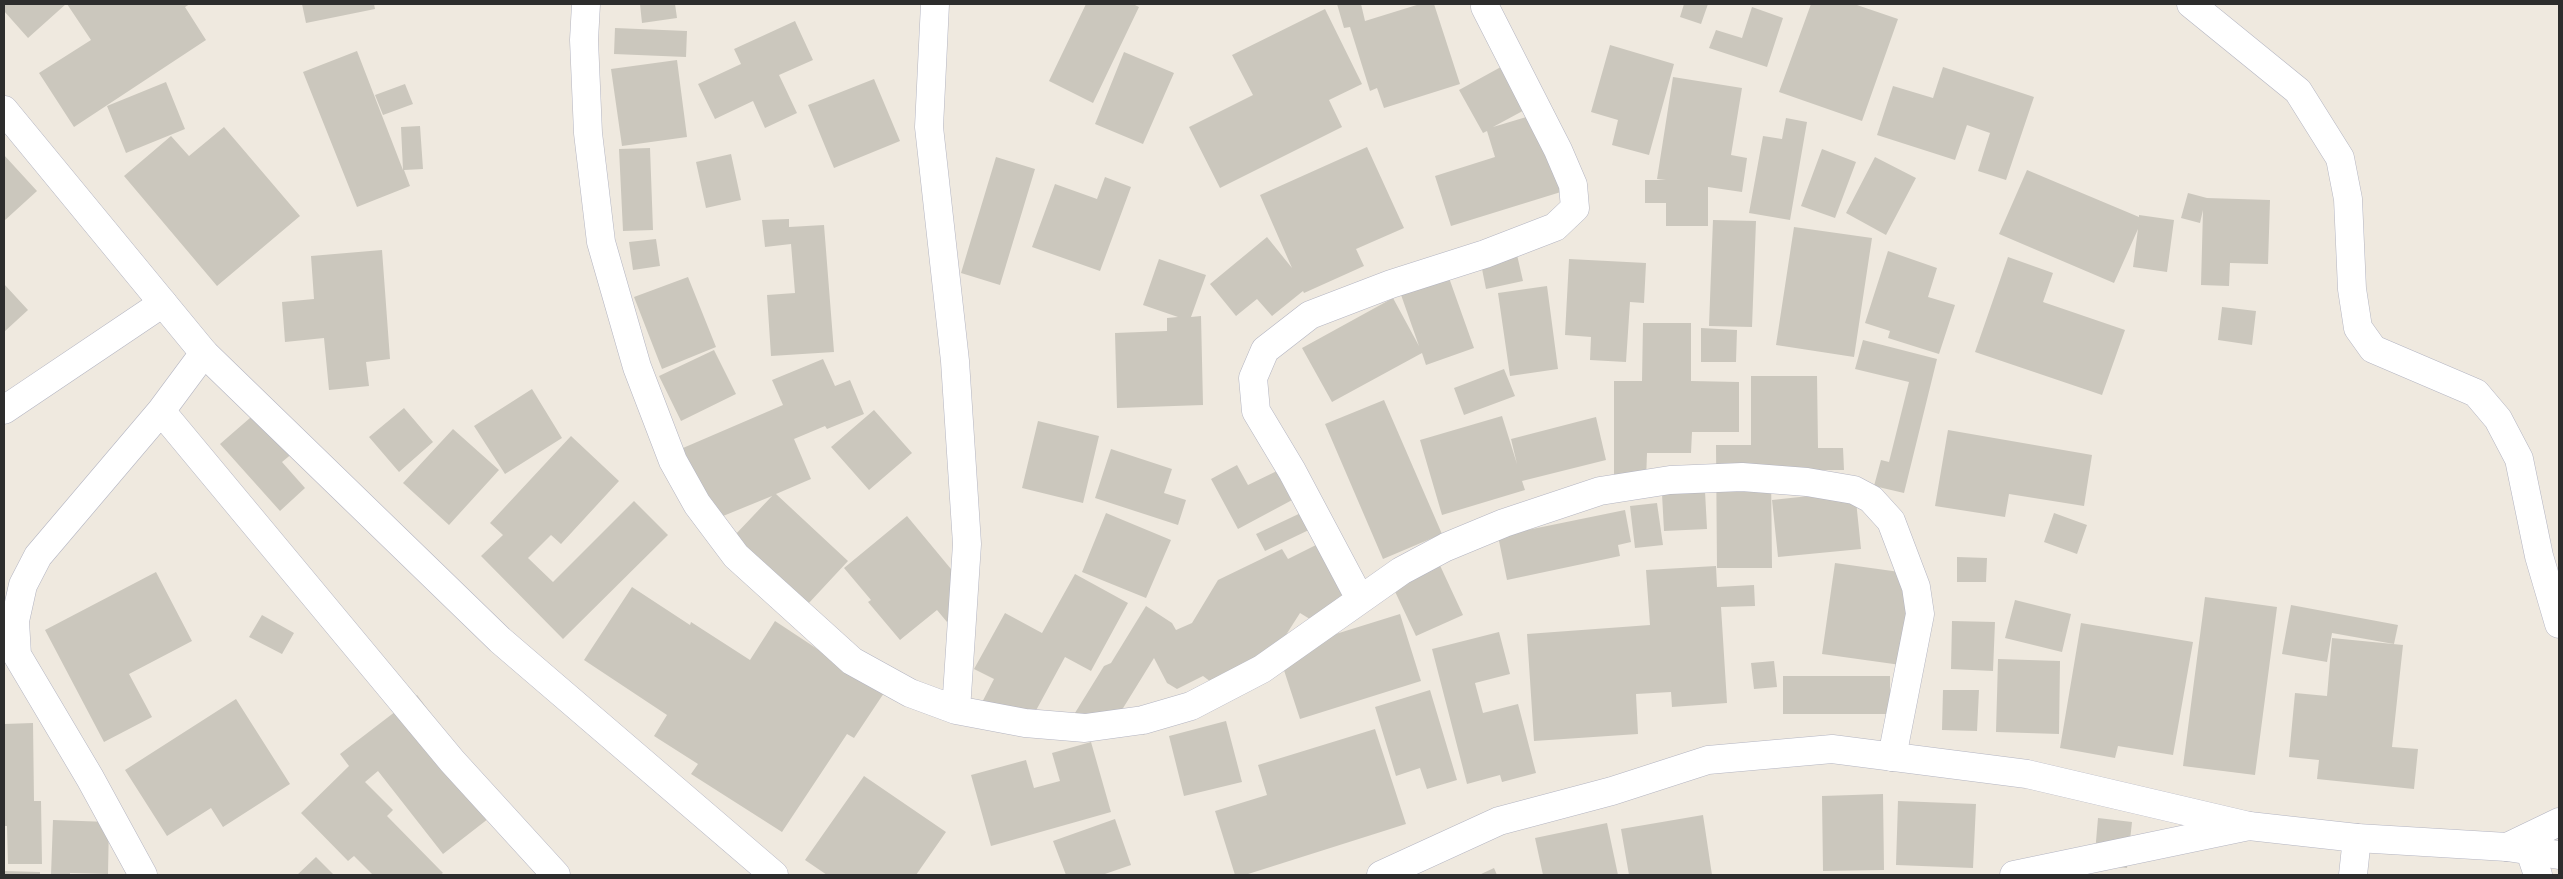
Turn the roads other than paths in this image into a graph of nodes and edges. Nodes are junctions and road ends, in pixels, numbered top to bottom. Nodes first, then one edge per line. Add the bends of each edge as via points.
1 (586, 4) edge
2 (935, 4) edge
3 (2191, 4) edge
4 (1485, 7) dead end
5 (4, 110) edge
6 (163, 303) junction
7 (204, 353) junction
8 (4, 410) edge
9 (161, 411) junction
10 (1360, 599) junction
11 (2559, 624) edge
12 (956, 710) junction
13 (1892, 757) junction
14 (2559, 822) edge
15 (2249, 826) junction
16 (2357, 838) junction
17 (2559, 855) edge
18 (2525, 858) edge
19 (143, 875) edge
20 (556, 875) edge
21 (774, 875) edge
22 (1381, 875) edge
23 (2014, 875) edge
24 (2353, 875) edge

1 - 12 street via 584,40 588,133 601,242 637,367 673,461 697,504 736,556 852,661 910,693
2 - 12 street via 929,127 955,361 968,544
3 - 11 street via 2298,91 2340,158 2348,199 2352,289 2358,328 2373,349 2476,393 2498,419 2519,459 2539,556
4 - 10 street via 1558,150 1573,185 1576,208 1556,228 1310,315 1265,350 1253,378 1256,411
5 - 6 street
6 - 7 street
6 - 8 street
7 - 9 street
7 - 21 street via 500,640
9 - 19 street via 38,556 23,585 15,621 17,655
9 - 20 street via 452,761
10 - 12 street via 1262,669 1191,706 1143,720 1085,728 1025,723
10 - 13 street via 1401,571 1446,547 1504,522 1600,492 1670,480 1742,477 1807,482 1854,490 1871,499 1891,521 1916,587 1920,614
13 - 15 street via 2027,774
13 - 22 street via 1832,749 1708,760 1612,791 1499,821
14 - 18 street
15 - 16 street
15 - 23 street
16 - 18 street
16 - 24 street
17 - 18 street

